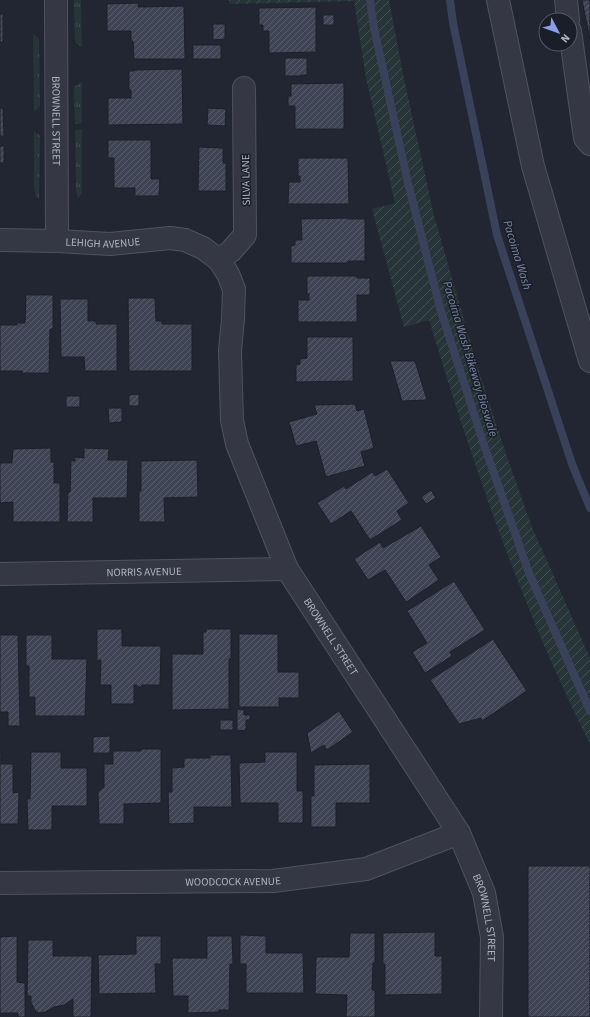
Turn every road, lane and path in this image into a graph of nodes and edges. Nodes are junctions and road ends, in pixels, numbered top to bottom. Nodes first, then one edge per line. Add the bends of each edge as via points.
1 (56, 0) edge
2 (498, 0) edge
3 (566, 0) edge
4 (567, 12) edge
5 (573, 52) edge
6 (244, 88) dead end
7 (590, 144) edge
8 (0, 240) edge
9 (57, 241) junction
10 (211, 254) junction
11 (590, 361) edge
12 (287, 569) junction
13 (0, 574) edge
14 (459, 833) junction
15 (0, 883) edge
16 (491, 1017) edge

1 - 9 street, BROWNELL STREET
2 - 11 street via 533,166
3 - 4 street
5 - 7 street via 585,138
6 - 10 street, SILVA LANE via 245,235 231,251
8 - 9 street, LEHIGH AVENUE
9 - 10 street, LEHIGH AVENUE via 110,244 170,238 184,240
10 - 12 street, BROWNELL STREET via 228,274 234,289 230,351 232,420 237,444
12 - 13 street, NORRIS AVENUE
12 - 14 street, BROWNELL STREET
14 - 15 street, WOODCOCK AVENUE via 366,868 273,881
14 - 16 street, BROWNELL STREET via 484,893 491,930

